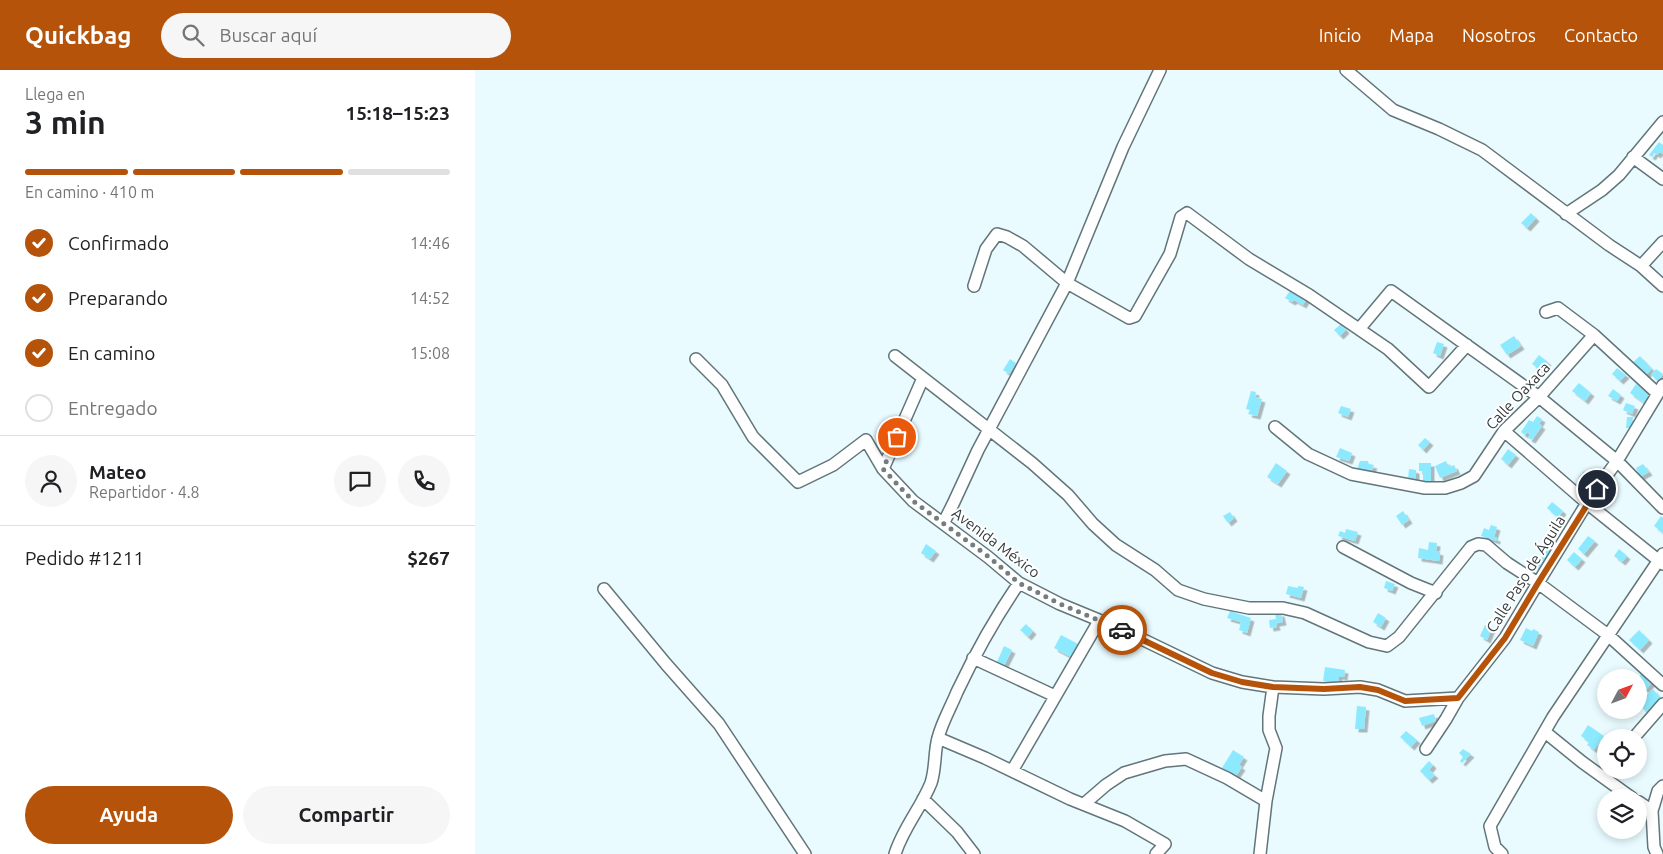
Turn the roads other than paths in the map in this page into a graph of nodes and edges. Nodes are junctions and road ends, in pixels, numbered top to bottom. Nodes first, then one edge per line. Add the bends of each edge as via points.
1 (1160, 70) edge
2 (1346, 70) edge
3 (1663, 122) edge
4 (1633, 157) junction
5 (1663, 179) edge
6 (1567, 214) junction
7 (1663, 242) edge
8 (1641, 266) junction
9 (1067, 283) junction
10 (973, 286) dead end
11 (1663, 286) edge
12 (1546, 312) dead end
13 (1360, 328) junction
14 (1594, 335) junction
15 (1467, 345) junction
16 (895, 356) dead end
17 (696, 360) dead end
18 (923, 378) junction
19 (1660, 389) edge
20 (1539, 397) junction
21 (1275, 426) dead end
22 (989, 429) junction
23 (1504, 430) junction
24 (1617, 461) junction
25 (883, 469) junction
26 (1587, 503) junction
27 (1663, 508) edge
28 (944, 522) junction
29 (1343, 547) dead end
30 (1662, 559) edge
31 (1019, 583) junction
32 (1538, 583) junction
33 (604, 590) dead end
34 (1436, 593) junction
35 (1099, 621) junction
36 (1608, 636) junction
37 (973, 658) junction
38 (1663, 685) edge
39 (1273, 687) junction
40 (1055, 696) junction
41 (1458, 698) junction
42 (1663, 704) edge
43 (1641, 729) edge
44 (1545, 732) junction
45 (938, 738) junction
46 (1425, 749) dead end
47 (1012, 771) junction
48 (1663, 786) edge
49 (1620, 789) edge
50 (923, 799) junction
51 (1265, 801) junction
52 (1084, 804) junction
53 (1647, 808) edge
54 (1652, 811) junction
55 (805, 854) edge
56 (895, 854) edge
57 (974, 854) edge
58 (1156, 854) edge
59 (1259, 854) edge
60 (1501, 854) edge
61 (1657, 854) edge

1 - 9 street via 1123,147
2 - 6 street via 1393,110 1482,150
3 - 4 street
4 - 5 street
4 - 6 street via 1602,190
6 - 8 street
7 - 8 street
8 - 11 street
9 - 10 street via 1023,246 997,234 986,249
9 - 13 street via 1129,318 1135,316 1170,254 1181,217 1187,213 1249,258
9 - 22 street
12 - 14 street via 1558,308
13 - 15 street via 1391,290
13 - 15 street via 1429,387
14 - 19 street
14 - 20 street, Calle Oaxaca
15 - 20 street
16 - 18 street
17 - 25 street, Avenida México via 722,385 753,437 798,482 833,465 866,440
18 - 22 street
18 - 25 street
19 - 24 street, Calle Paso de Águila
20 - 23 street, Calle Oaxaca
20 - 24 street
21 - 23 street, Calle Oaxaca via 1308,454 1351,474 1435,488 1445,488 1474,476
22 - 28 street
22 - 34 street via 1054,482 1116,545 1155,570 1178,590 1249,608 1283,608 1305,613 1369,642 1387,646 1399,637
23 - 26 street
24 - 26 street, Calle Paso de Águila
24 - 27 street
25 - 28 street, Avenida México via 913,501
26 - 30 street
26 - 32 street, Calle Paso de Águila
28 - 31 street, Avenida México
29 - 34 street
30 - 36 street
31 - 35 street, Avenida México
31 - 37 street
32 - 34 street via 1486,545 1478,544 1471,547
32 - 36 street
32 - 41 street, Calle Paso de Águila via 1505,638
33 - 55 street via 719,724
35 - 39 street, Avenida México via 1212,673
35 - 40 street
36 - 38 street
36 - 44 street
37 - 40 street
37 - 45 street
39 - 41 street, Avenida México via 1360,687 1405,701
39 - 51 street via 1269,730 1276,748
40 - 47 street
41 - 46 street, Calle Paso de Águila
42 - 43 street
44 - 49 street
44 - 60 street via 1490,826 1495,847
45 - 47 street
45 - 50 street via 935,767
47 - 52 street
48 - 54 street via 1658,791
50 - 56 street
50 - 57 street
51 - 52 street via 1186,759 1165,761 1124,773
51 - 59 street
52 - 58 street via 1125,821 1165,844
53 - 54 street
54 - 61 street

